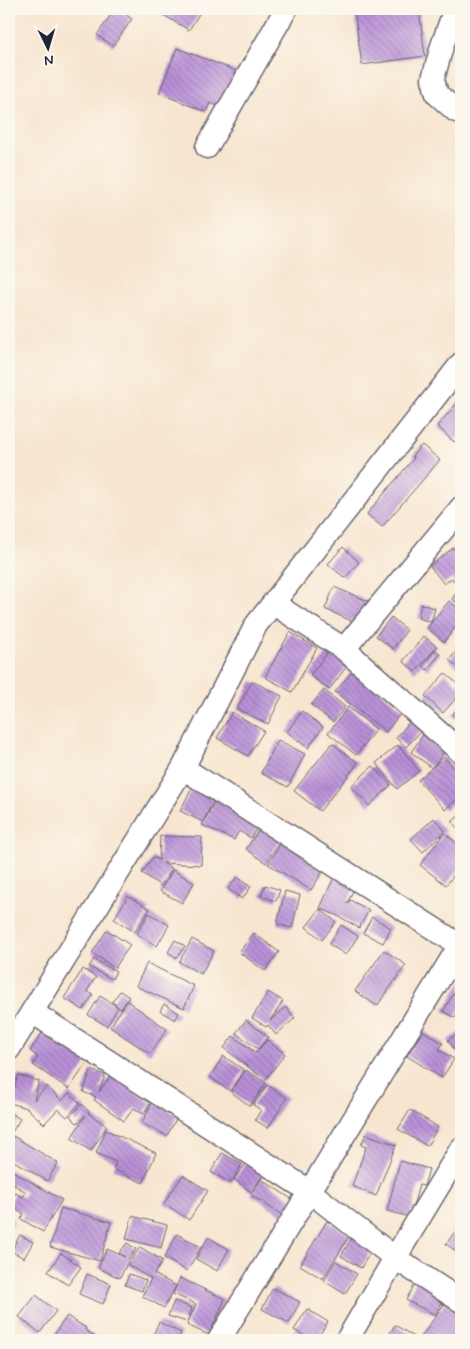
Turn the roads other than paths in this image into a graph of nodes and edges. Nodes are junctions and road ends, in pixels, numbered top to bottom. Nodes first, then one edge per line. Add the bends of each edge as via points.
1 (286, 9) edge
2 (455, 9) edge
3 (461, 112) edge
4 (207, 147) dead end
5 (461, 364) edge
6 (461, 508) edge
7 (274, 604) junction
8 (344, 649) junction
9 (461, 752) edge
10 (183, 768) junction
11 (461, 946) edge
12 (32, 1012) junction
13 (9, 1049) edge
14 (461, 1150) edge
15 (309, 1191) junction
16 (395, 1258) junction
17 (461, 1301) edge
18 (219, 1340) edge
19 (347, 1340) edge

1 - 4 street
2 - 3 street via 433,79 437,94
5 - 7 street
6 - 8 street
7 - 8 street
7 - 10 street via 256,625
8 - 9 street
10 - 11 street
10 - 12 street
11 - 15 street
12 - 13 street
12 - 15 street
14 - 16 street
15 - 16 street
15 - 18 street
16 - 17 street
16 - 19 street

